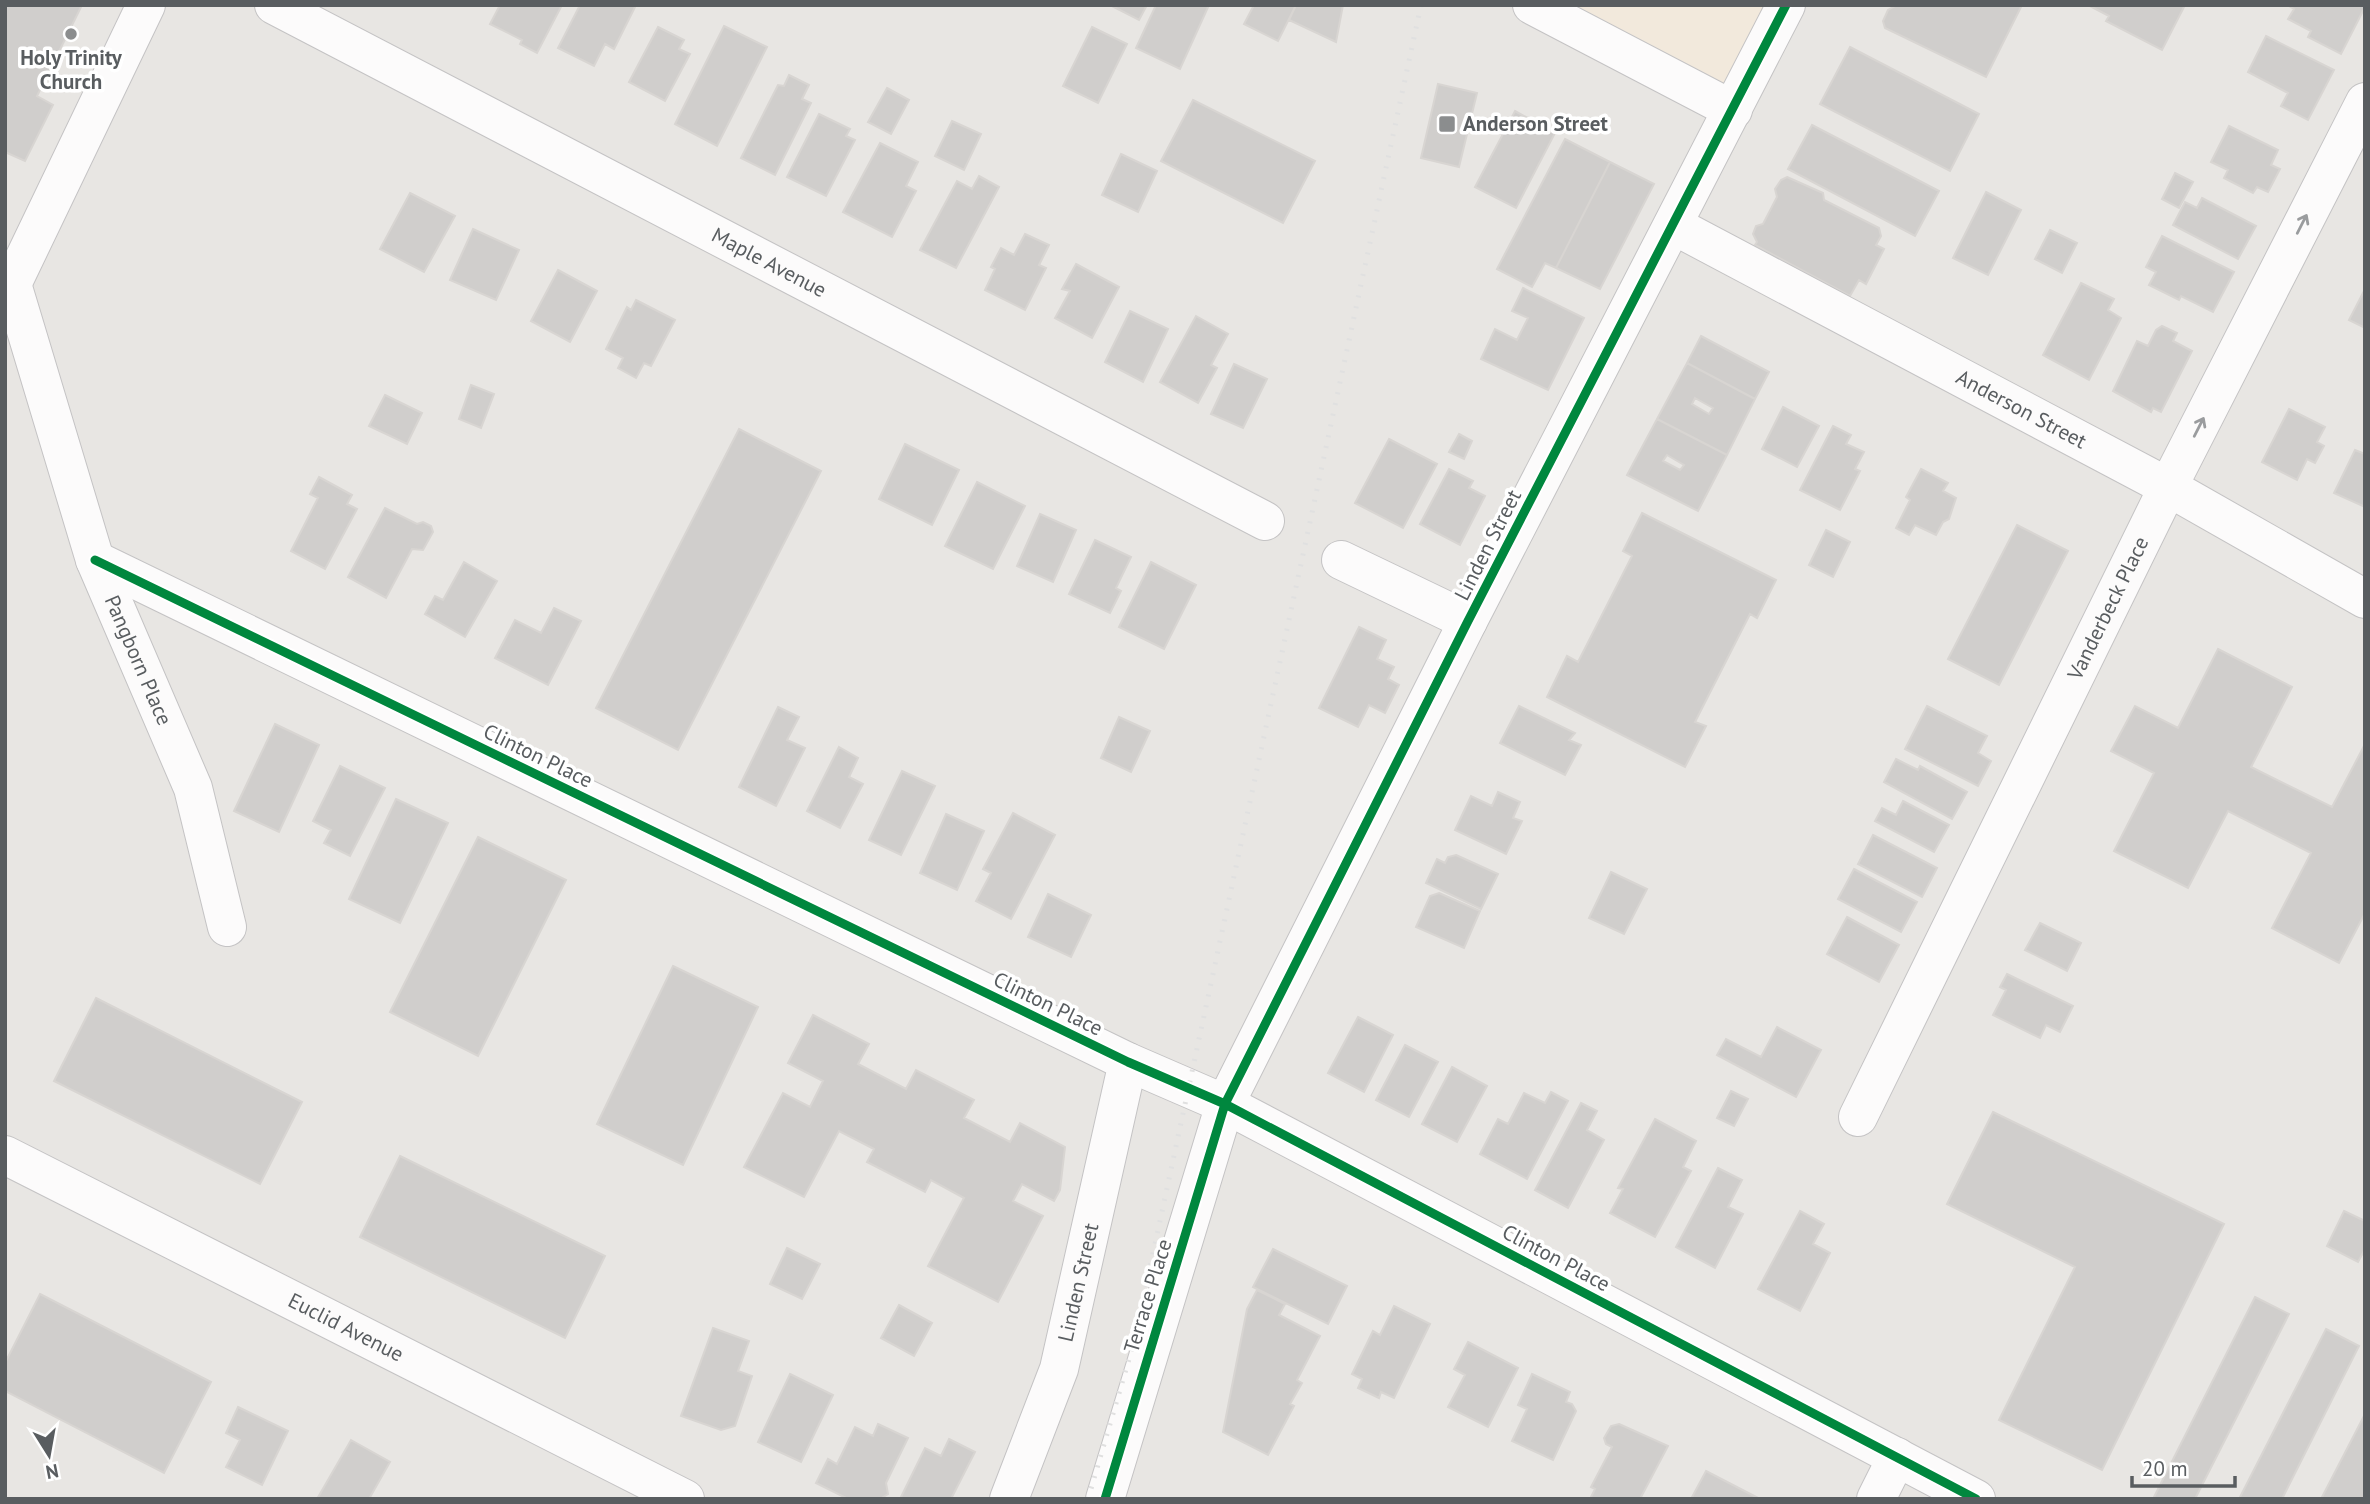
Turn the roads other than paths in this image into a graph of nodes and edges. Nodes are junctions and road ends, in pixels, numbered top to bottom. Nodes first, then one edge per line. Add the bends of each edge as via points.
1 (146, 5) edge
2 (274, 5) edge
3 (1532, 5) edge
4 (1786, 5) edge
5 (2365, 102) edge
6 (1733, 110) junction
7 (1674, 225) junction
8 (9, 280) edge
9 (2168, 487) junction
10 (1265, 522) dead end
11 (95, 560) junction
12 (1341, 560) dead end
13 (2365, 599) edge
14 (1468, 621) junction
15 (227, 927) dead end
16 (1128, 1062) junction
17 (1225, 1104) junction
18 (1858, 1117) dead end
19 (5, 1155) edge
20 (1897, 1457) junction
21 (685, 1499) edge
22 (1009, 1499) edge
23 (1105, 1499) edge
24 (1876, 1499) edge
25 (1976, 1499) edge

1 - 8 street
2 - 10 street, Maple Avenue
3 - 6 street
4 - 6 street, Linden Street
9 -> 5 street, Vanderbeck Place
6 - 7 street, Linden Street
7 - 9 street, Anderson Street
7 - 14 street, Linden Street
8 - 11 street, Pangborn Place
9 - 13 street, Anderson Street
9 - 18 street, Vanderbeck Place
11 - 15 street, Pangborn Place via 193,788
11 - 16 street, Clinton Place
12 - 14 street
14 - 17 street, Linden Street
16 - 17 street, Clinton Place
16 - 22 street, Linden Street via 1059,1369
17 - 20 street, Clinton Place
17 - 23 street, Terrace Place
19 - 21 street, Euclid Avenue
20 - 24 street
20 - 25 street, Clinton Place

